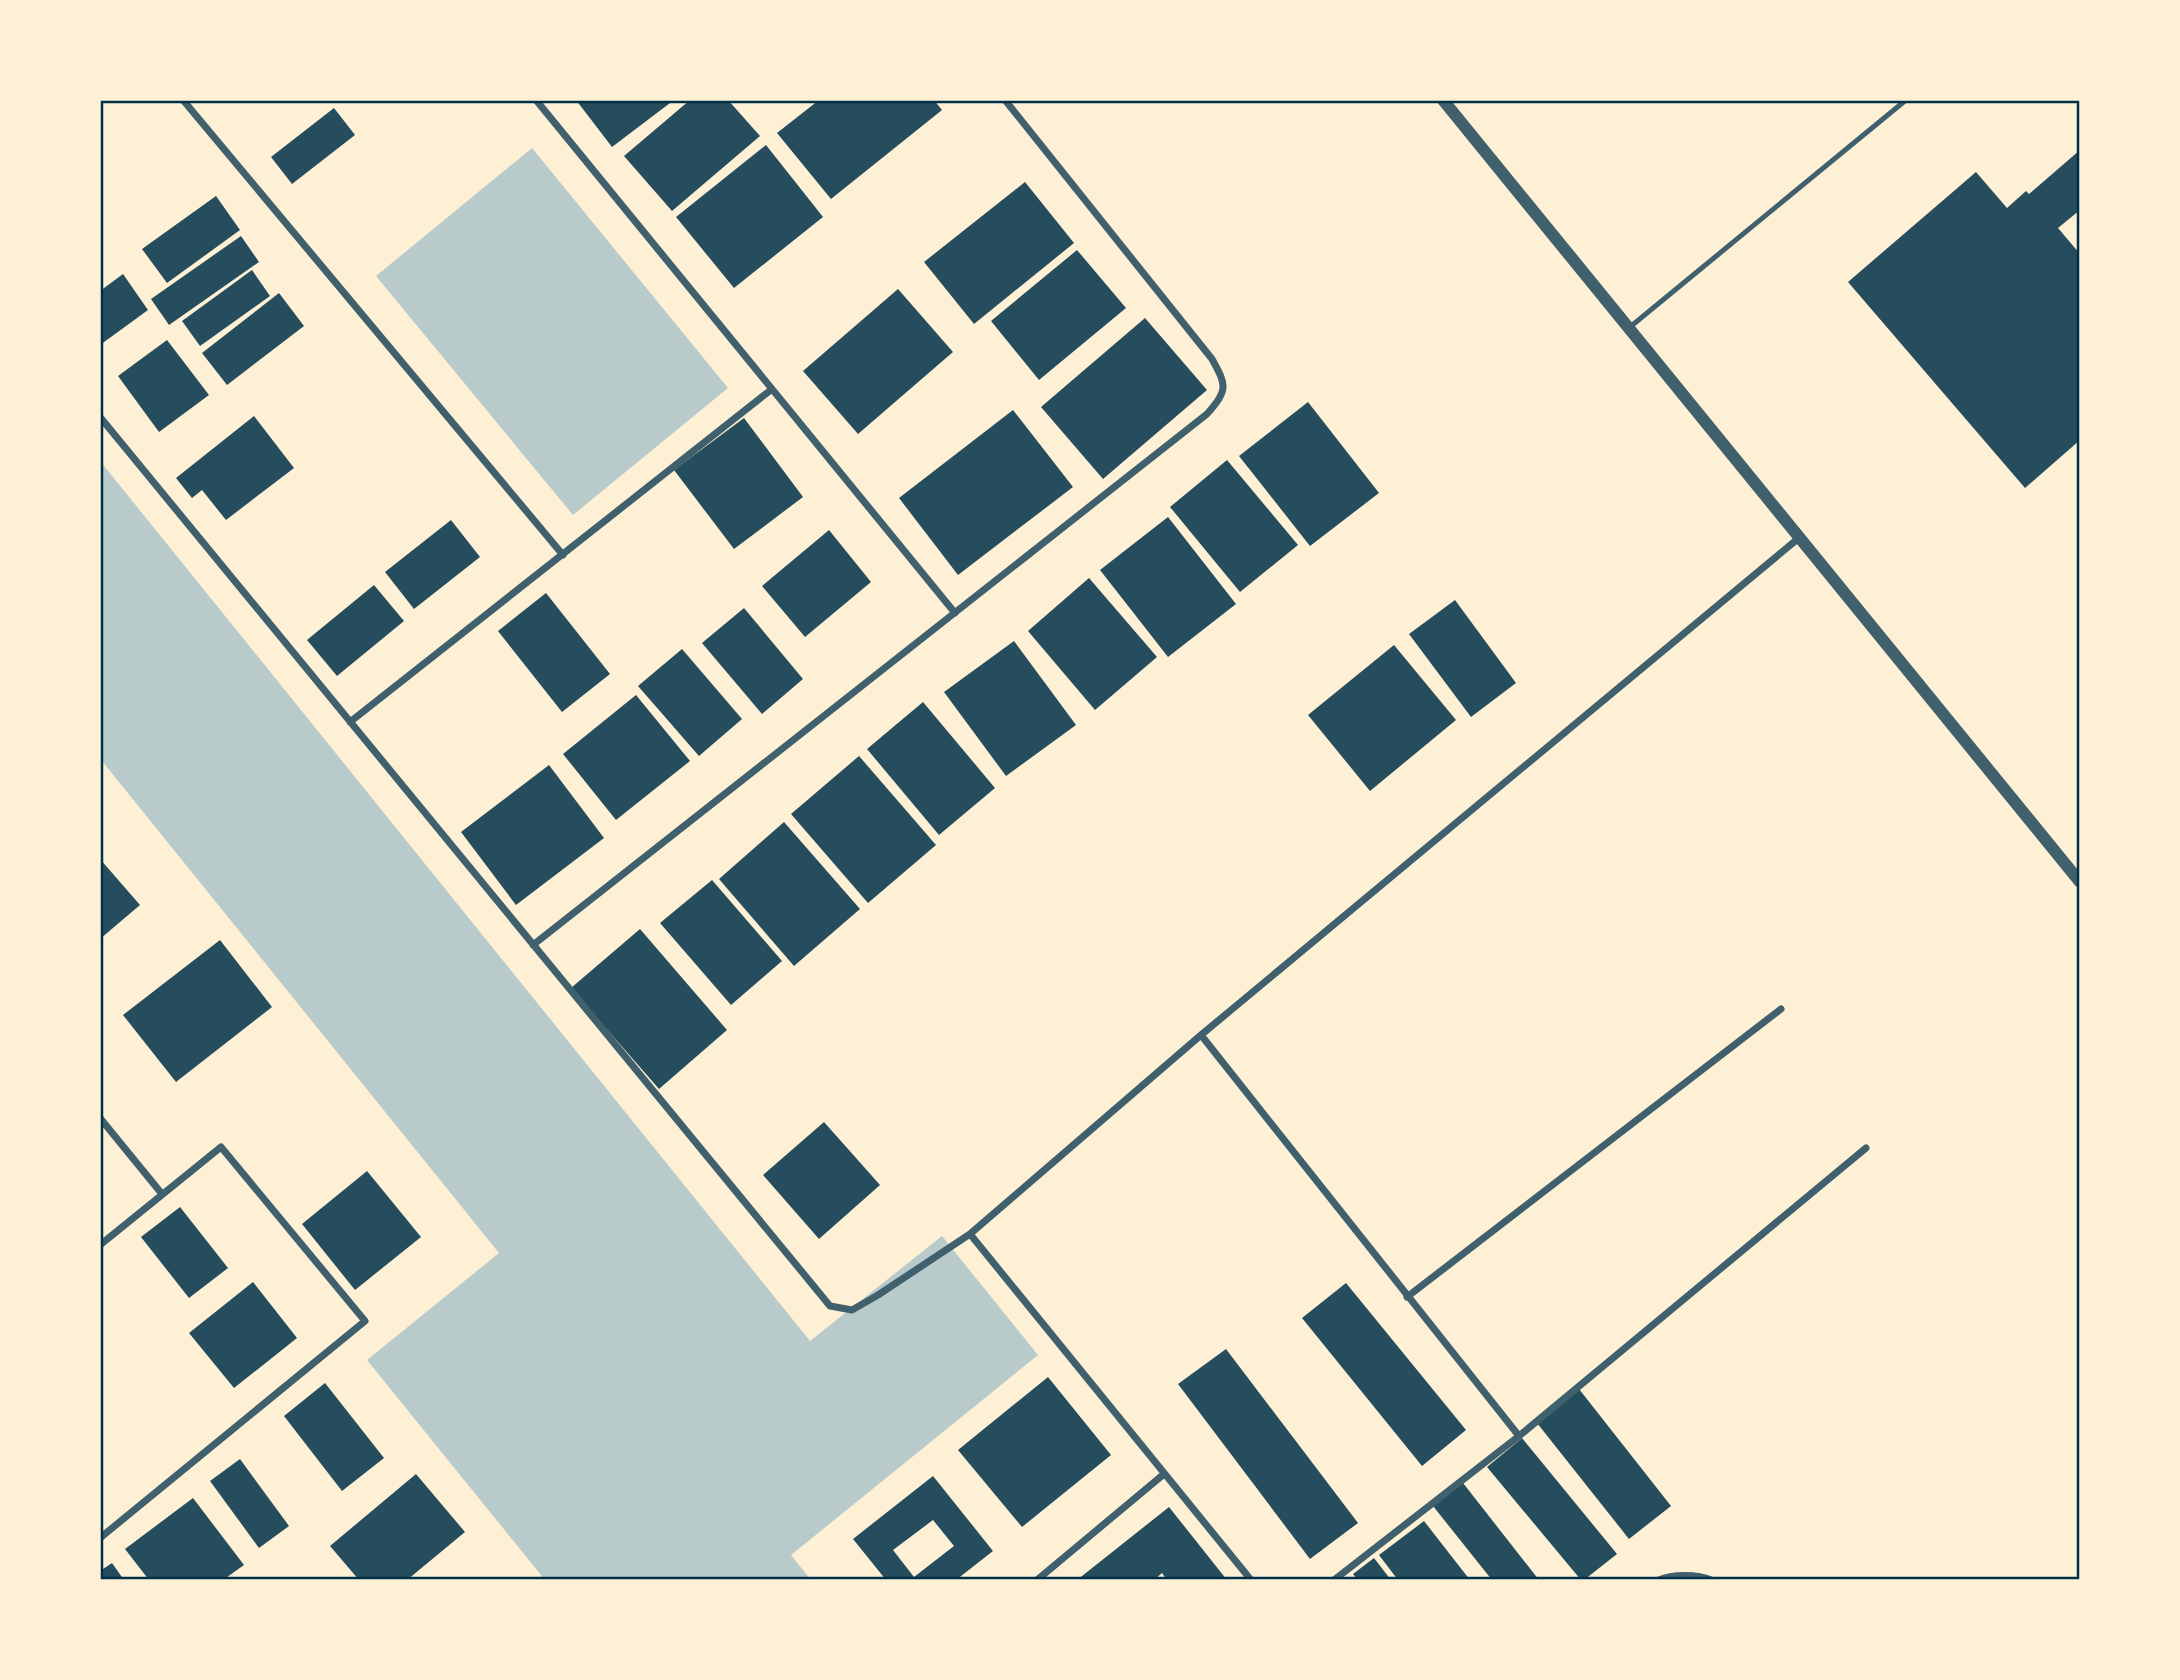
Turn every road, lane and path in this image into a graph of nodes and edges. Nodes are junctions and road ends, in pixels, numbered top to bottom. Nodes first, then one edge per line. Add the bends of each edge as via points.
1 (183, 100) edge
2 (536, 100) edge
3 (1005, 100) edge
4 (1444, 100) edge
5 (1906, 100) edge
6 (1629, 327) junction
7 (772, 389) junction
8 (100, 417) edge
9 (1800, 537) junction
10 (562, 555) junction
11 (955, 612) junction
12 (350, 722) junction
13 (2080, 882) edge
14 (533, 945) junction
15 (1781, 1009) dead end
16 (1201, 1035) junction
17 (100, 1118) edge
18 (1866, 1149) dead end
19 (162, 1194) junction
20 (970, 1234) junction
21 (100, 1245) edge
22 (1407, 1297) junction
23 (1519, 1436) junction
24 (1164, 1474) junction
25 (100, 1538) edge
26 (1037, 1580) edge
27 (1251, 1580) edge
28 (1334, 1580) edge
29 (1658, 1580) edge
30 (1711, 1580) edge

1 - 10 street
2 - 7 street
3 - 11 street via 1224,379 1222,398 1208,414
4 - 6 street
5 - 6 lane
6 - 9 street
7 - 10 street
7 - 11 street
8 - 12 street
9 - 13 street
9 - 16 street
10 - 12 street
11 - 14 street
12 - 14 street
14 - 20 street via 830,1306 852,1310
15 - 22 street
16 - 20 street
16 - 22 street
17 - 19 street
18 - 23 street
19 - 21 street
19 - 25 street via 220,1147 365,1321
20 - 24 street
22 - 23 street
23 - 28 street
24 - 26 street
24 - 27 street
29 - 30 street

